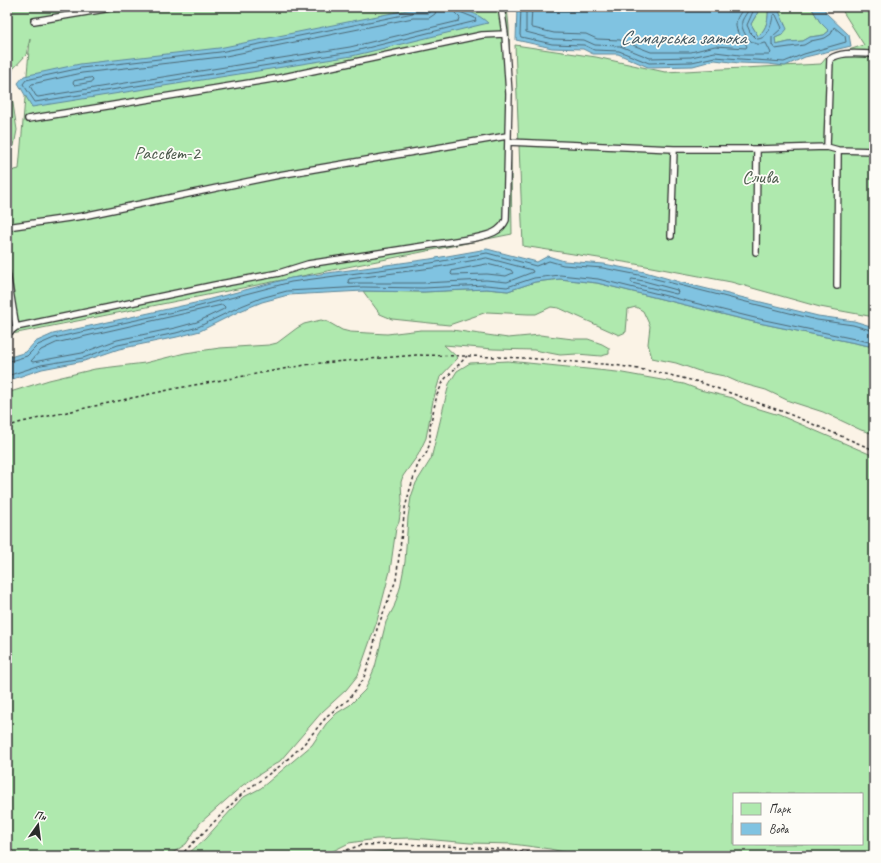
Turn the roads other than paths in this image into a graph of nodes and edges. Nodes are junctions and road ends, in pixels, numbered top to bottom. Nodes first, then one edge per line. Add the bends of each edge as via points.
1 (117, 7) edge
2 (501, 7) edge
3 (34, 21) dead end
4 (505, 34) junction
5 (874, 54) edge
6 (28, 119) dead end
7 (508, 139) junction
8 (828, 147) junction
9 (674, 148) junction
10 (757, 149) junction
11 (838, 150) junction
12 (874, 151) edge
13 (7, 227) edge
14 (671, 236) dead end
15 (756, 252) dead end
16 (7, 272) edge
17 (837, 286) dead end
18 (16, 327) junction
19 (7, 334) edge

1 - 3 lane
2 - 4 lane
4 - 6 lane via 482,35 279,78
4 - 7 lane via 509,94
5 - 8 lane via 842,54 830,59
7 - 9 lane
7 - 13 lane via 279,175 83,216
7 - 18 lane via 506,220 503,227 494,233 308,264 279,273
8 - 10 lane
8 - 11 lane
9 - 10 lane
9 - 14 lane
10 - 15 lane
11 - 12 lane
11 - 17 lane
16 - 18 lane
18 - 19 lane

